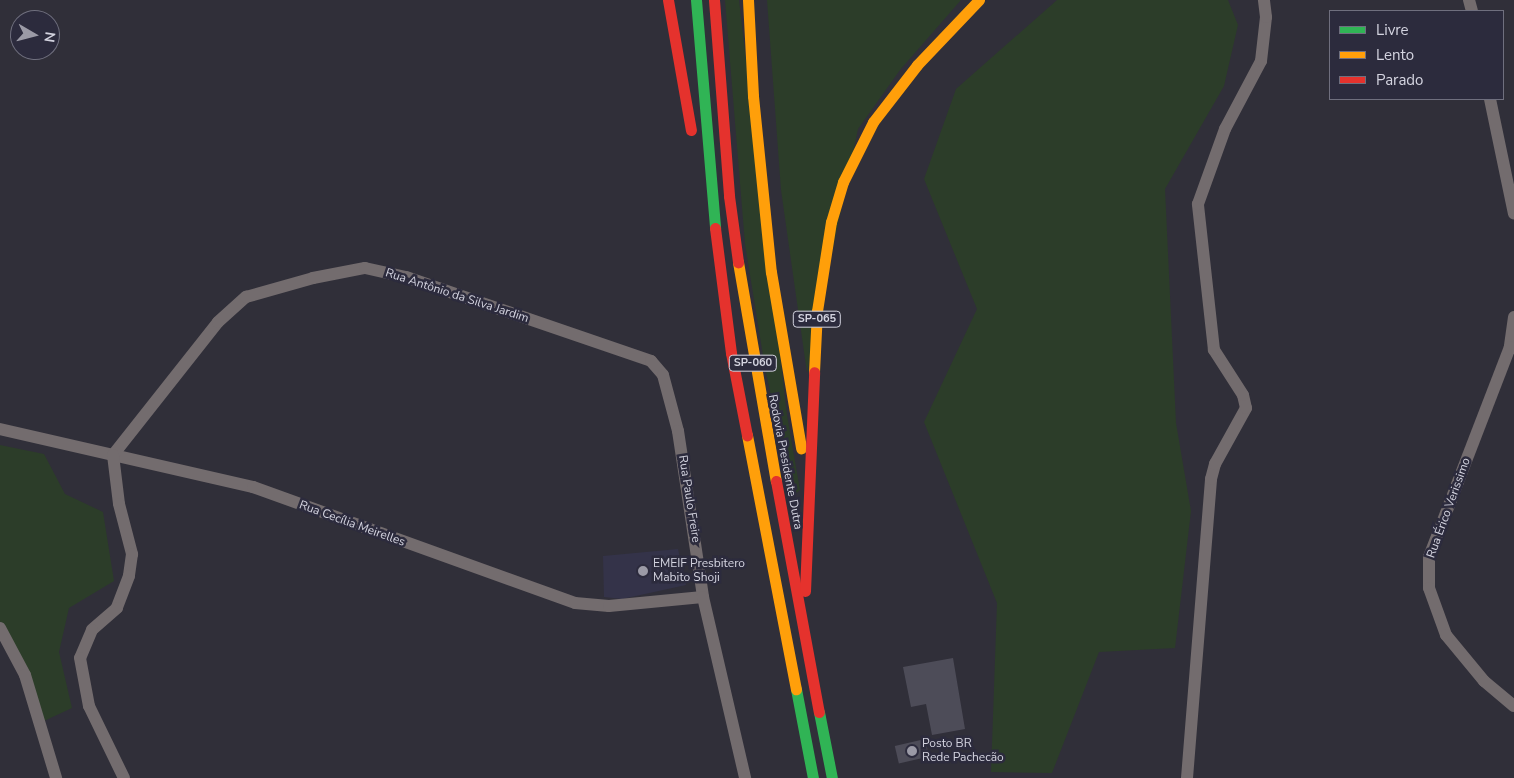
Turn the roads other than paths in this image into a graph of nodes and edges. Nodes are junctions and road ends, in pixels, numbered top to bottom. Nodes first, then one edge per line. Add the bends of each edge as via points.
1 (668, 0) edge
2 (696, 0) edge
3 (714, 0) edge
4 (748, 0) edge
5 (970, 0) edge
6 (979, 0) edge
7 (1264, 0) edge
8 (940, 39) junction
9 (1490, 100) edge
10 (693, 145) dead end
11 (696, 164) dead end
12 (1514, 214) edge
13 (1514, 317) edge
14 (1512, 347) edge
15 (731, 353) junction
16 (660, 367) joint
17 (0, 429) edge
18 (114, 455) junction
19 (808, 494) junction
20 (704, 597) junction
21 (0, 628) edge
22 (1514, 706) edge
23 (822, 721) junction
24 (56, 778) edge
25 (124, 778) edge
26 (745, 778) edge
27 (813, 778) edge
28 (832, 778) edge
29 (1187, 778) edge

1 - 10 highway
2 - 15 highway, SP-060 via 709,183
3 - 23 highway, Rodovia Presidente Dutra / SP-060 via 725,156 749,341
4 - 19 highway via 753,96 771,272
5 - 8 highway, SP-065
6 - 8 highway, SP-065
7 - 29 street via 1266,17 1261,61 1225,129 1198,204 1214,350 1243,395 1246,408 1211,479
8 - 19 highway, SP-065 via 873,122 844,182 831,222 817,311
9 - 12 street
11 - 15 highway, SP-060
13 - 14 street, Rua Érico Verissimo
14 - 22 street, Rua Érico Verissimo via 1429,557 1429,588 1446,635 1484,681
15 - 27 highway, SP-060
16 - 18 street, Rua Antônio da Silva Jardim via 652,361 406,277 365,268 246,297 218,322
16 - 20 street, Rua Paulo Freire via 678,431
17 - 18 street, Rua Cecília Meirelles
18 - 20 street, Rua Cecília Meirelles via 253,488 575,604 609,606
18 - 25 street via 119,504 132,554 129,576 117,608 92,630 80,658 89,706
19 - 23 highway via 805,587
20 - 26 street, Rua Paulo Freire
21 - 24 street via 25,675
23 - 28 highway, Rodovia Presidente Dutra / SP-060

